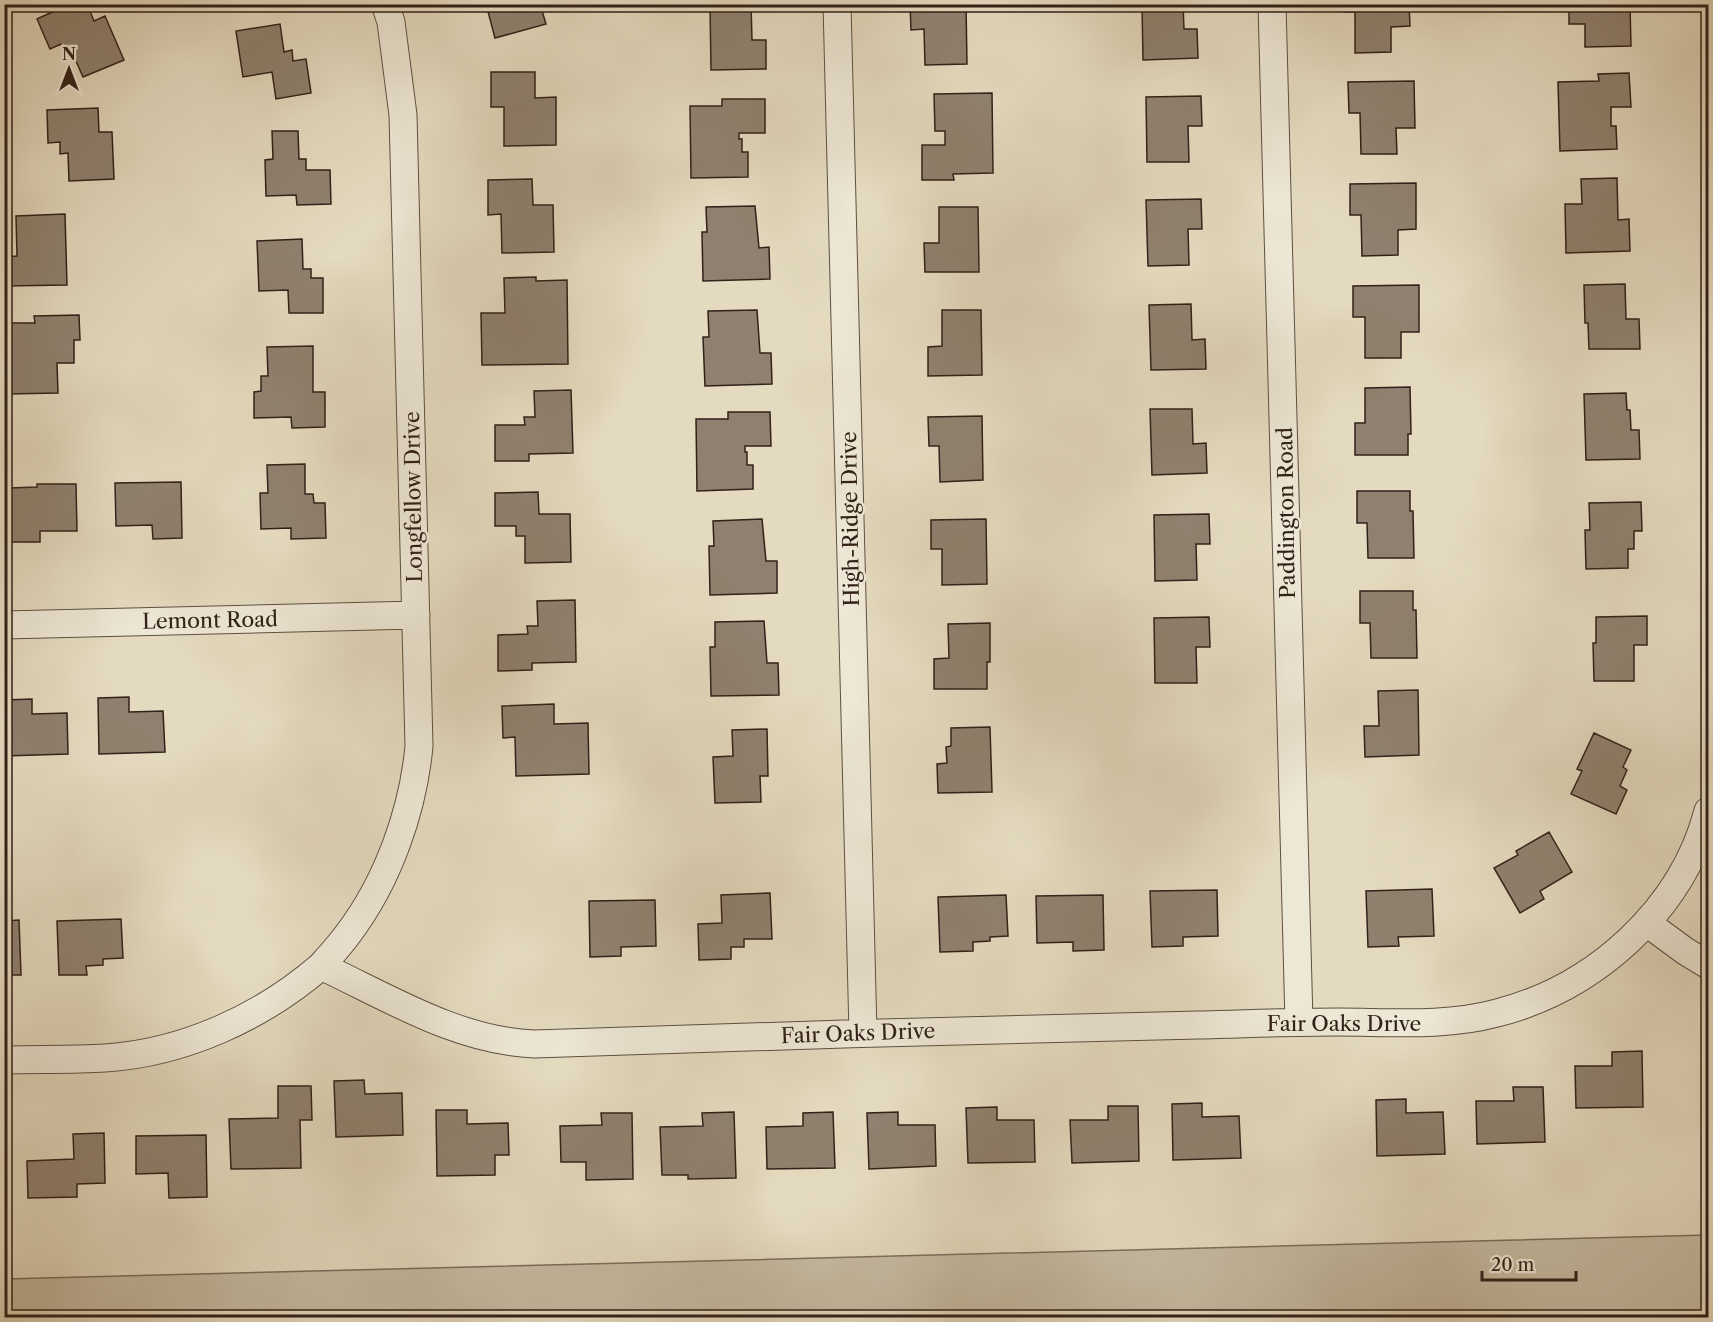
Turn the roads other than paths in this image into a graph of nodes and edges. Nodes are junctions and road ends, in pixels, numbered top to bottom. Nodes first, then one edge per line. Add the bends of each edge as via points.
1 (385, 4) edge
2 (837, 4) edge
3 (1272, 4) edge
4 (416, 615) junction
5 (4, 625) edge
6 (1708, 811) edge
7 (1647, 923) junction
8 (1708, 965) edge
9 (321, 966) junction
10 (1299, 1022) junction
11 (863, 1033) junction
12 (4, 1060) edge

1 - 4 street, Longfellow Drive via 391,22 403,115
2 - 11 street, High-Ridge Drive
3 - 10 street, Paddington Road
4 - 5 street, Lemont Road
4 - 9 street, Longfellow Drive via 419,746 410,802 375,891 349,934
6 - 7 street, Fair Oaks Drive via 1683,874
7 - 8 street
7 - 10 street, Fair Oaks Drive via 1616,953 1582,977 1498,1013 1449,1023
9 - 11 street, Fair Oaks Drive via 437,1021 508,1043
9 - 12 street via 266,1006 206,1035 163,1049 107,1058
10 - 11 street, Fair Oaks Drive

